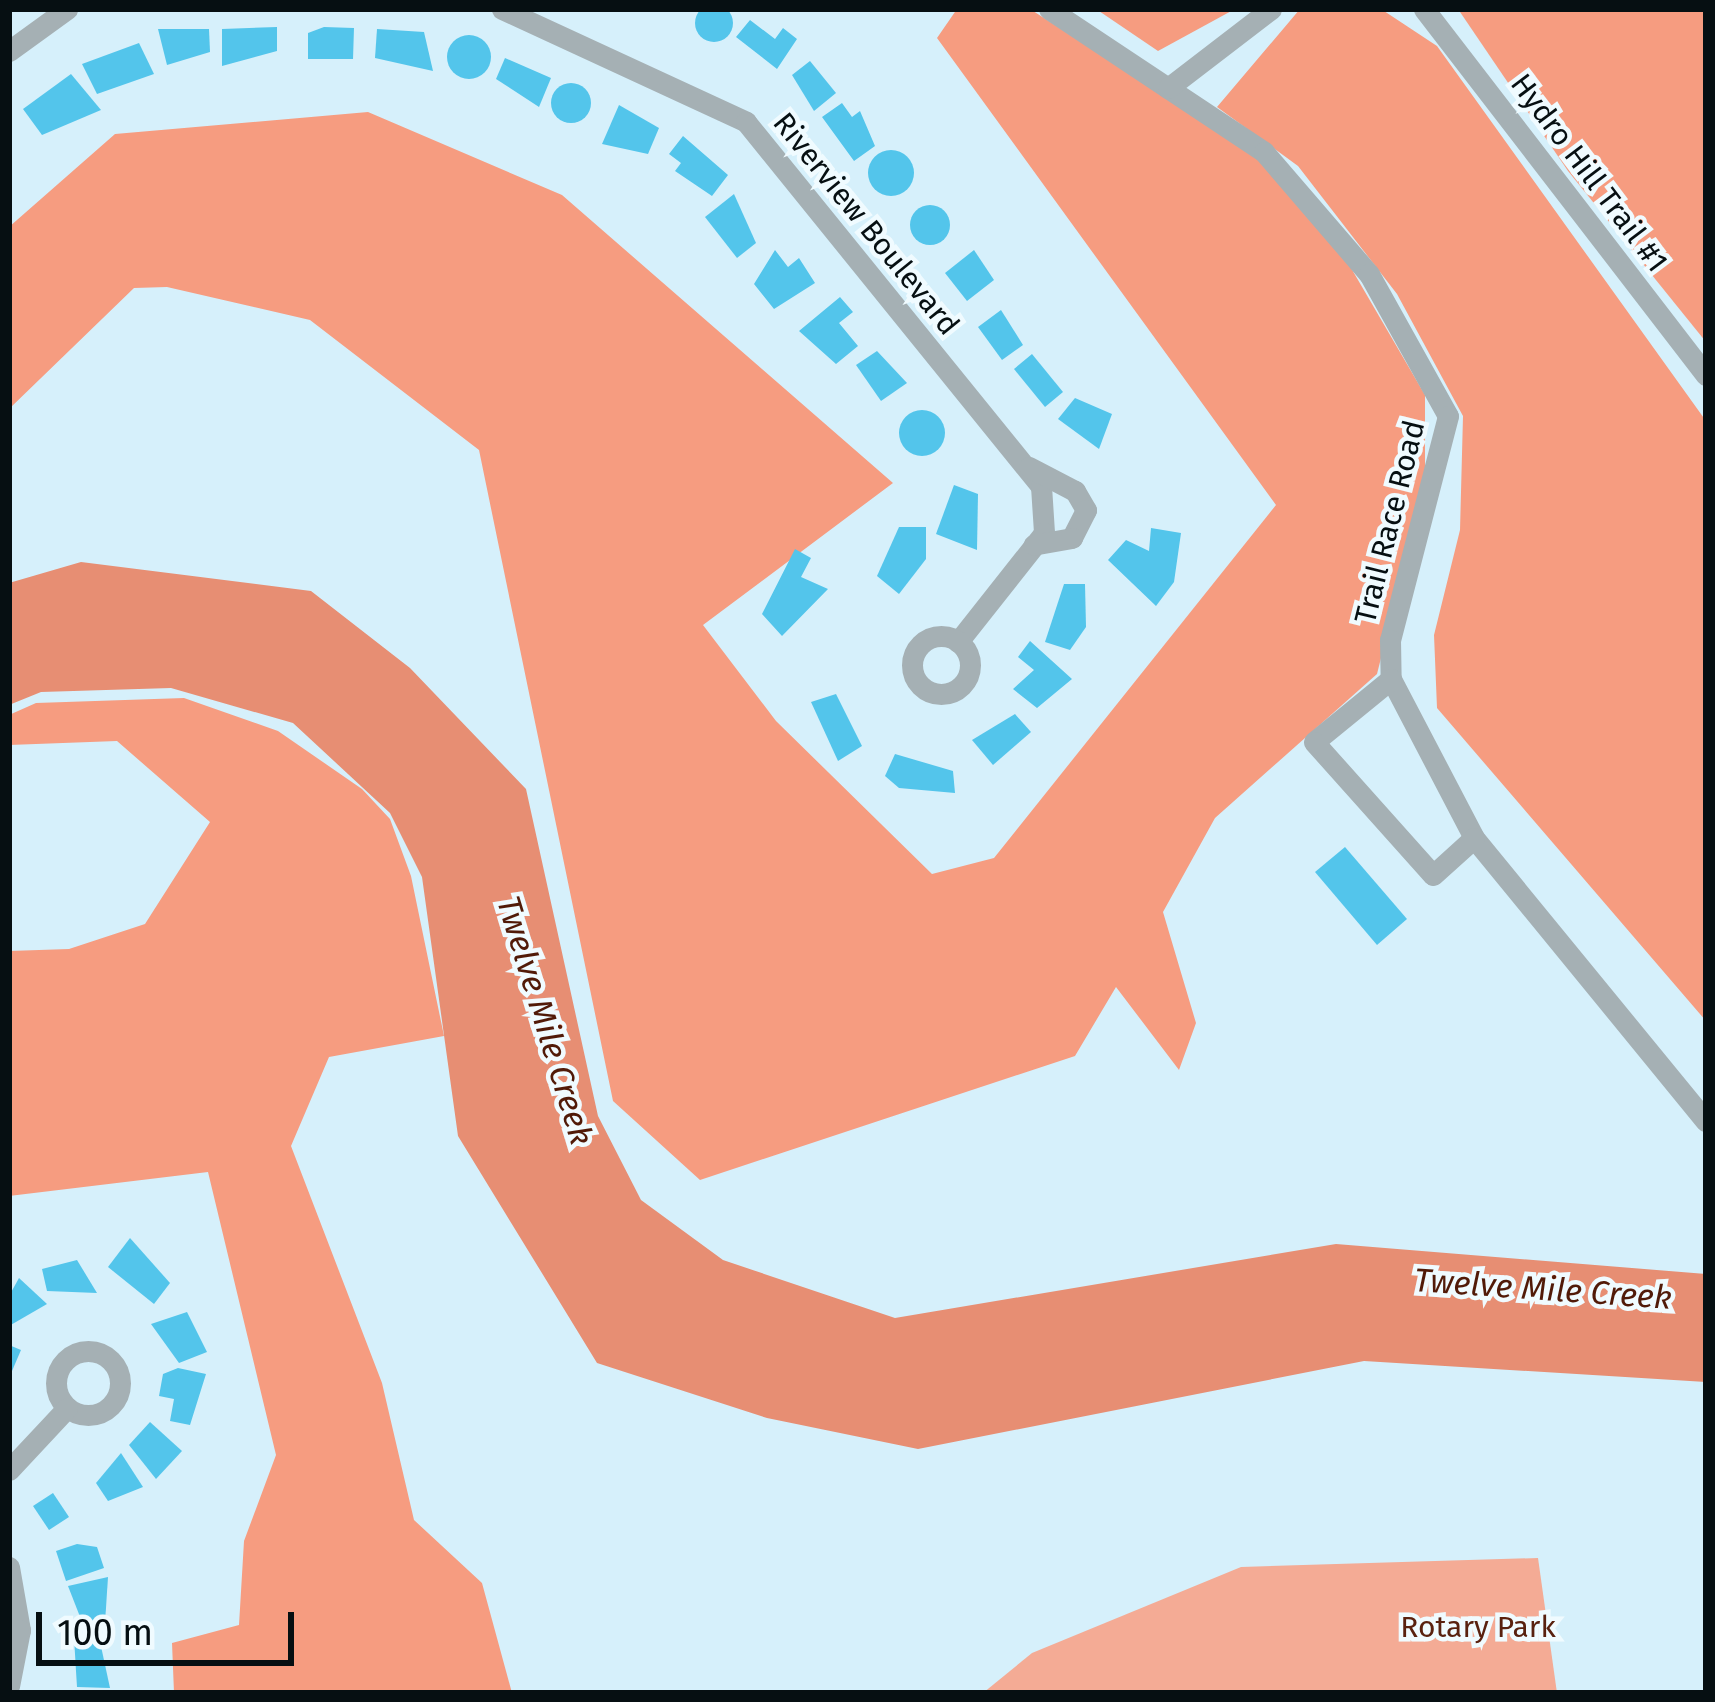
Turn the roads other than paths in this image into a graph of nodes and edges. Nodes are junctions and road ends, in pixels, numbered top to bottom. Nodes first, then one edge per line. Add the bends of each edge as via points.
1 (67, 9) edge
2 (502, 9) edge
3 (1049, 9) edge
4 (1271, 9) edge
5 (1424, 9) edge
6 (9, 51) edge
7 (1168, 88) junction
8 (1706, 375) edge
9 (1018, 460) junction
10 (1034, 545) junction
11 (958, 642) dead end
12 (1391, 679) junction
13 (1474, 838) junction
14 (1706, 1121) edge
15 (67, 1408) dead end
16 (9, 1470) edge
17 (9, 1567) edge
18 (9, 1686) edge

1 - 6 street
2 - 9 street, Riverview Boulevard via 746,122
3 - 7 street, Trail Race Road
4 - 7 street
5 - 8 street, Hydro Hill Trail #1
7 - 12 street, Trail Race Road via 1309,196 1369,274 1448,416 1390,640
9 - 10 street, Riverview Boulevard via 1048,506
9 - 10 street, Riverview Boulevard via 1075,491 1086,510 1072,538
10 - 11 street, Riverview Boulevard
12 - 13 street
12 - 13 street via 1314,742 1432,875
13 - 14 street
15 - 16 street
17 - 18 street via 20,1630

